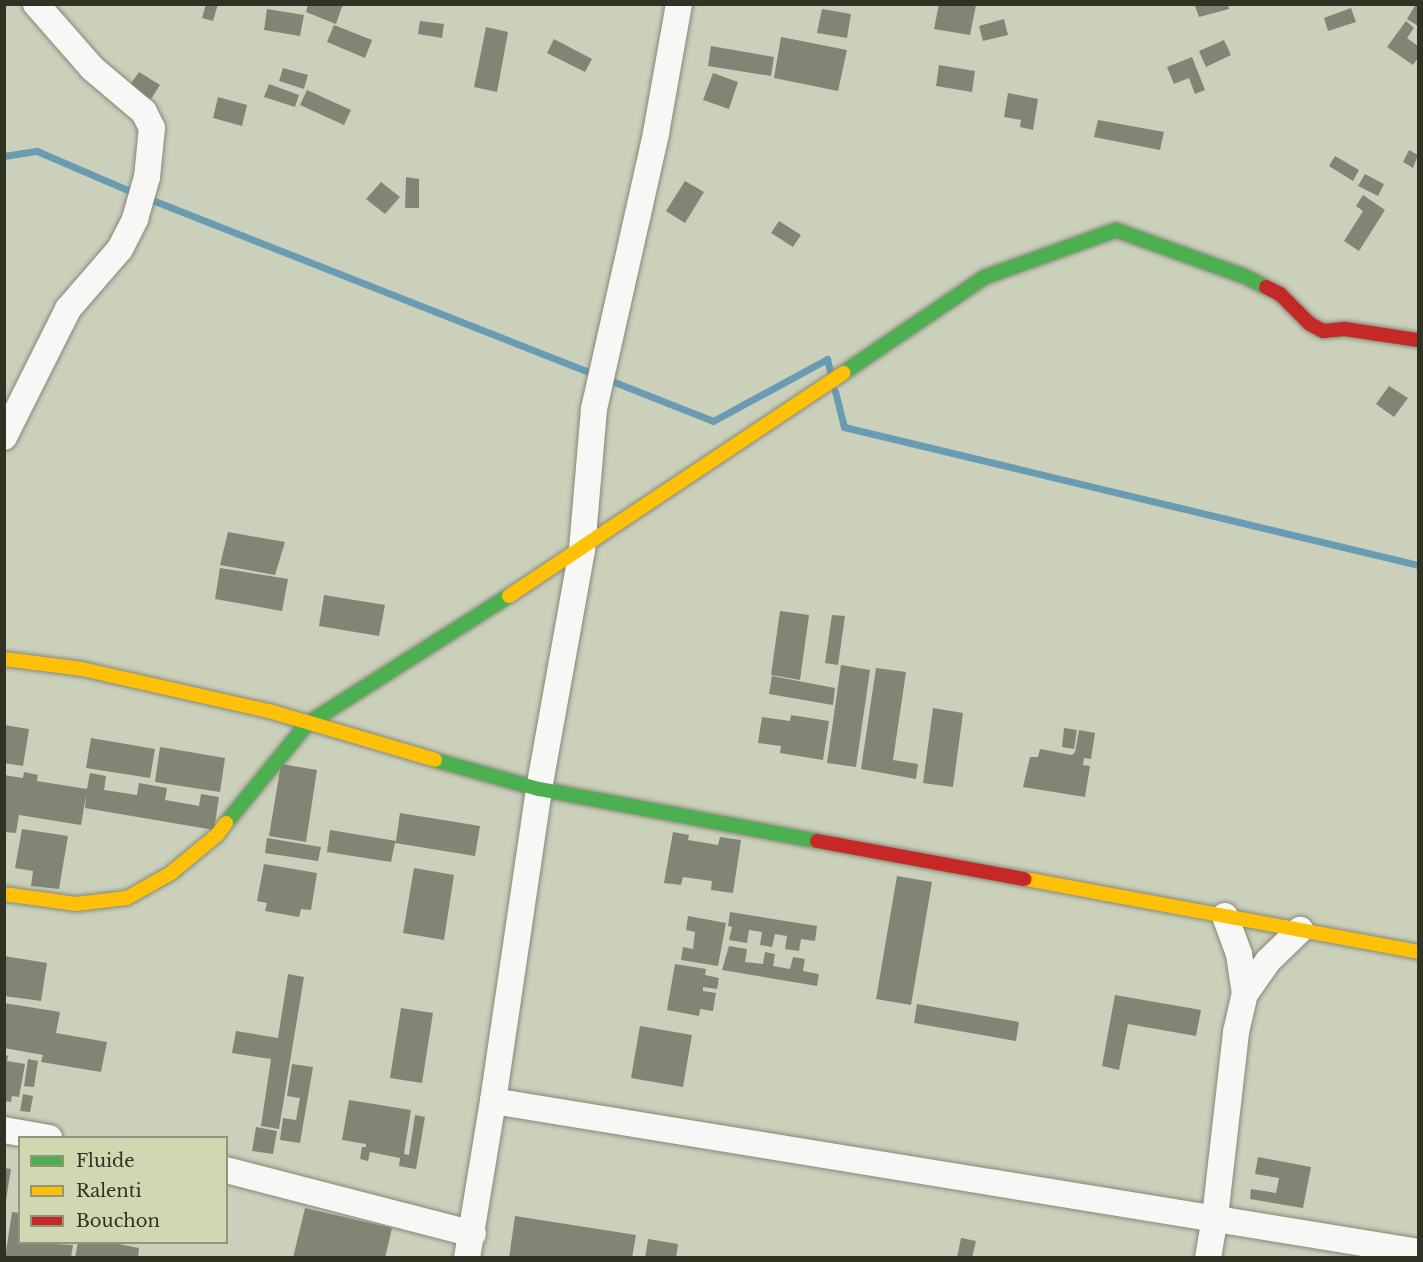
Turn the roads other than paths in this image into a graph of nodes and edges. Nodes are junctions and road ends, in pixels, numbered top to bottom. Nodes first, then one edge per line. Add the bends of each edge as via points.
1 (36, 4) edge
2 (679, 4) edge
3 (1419, 340) edge
4 (4, 437) edge
5 (582, 549) junction
6 (4, 659) edge
7 (307, 724) junction
8 (539, 789) junction
9 (4, 894) edge
10 (1225, 916) junction
11 (1300, 930) junction
12 (1419, 952) edge
13 (1245, 994) junction
14 (494, 1101) junction
15 (4, 1130) edge
16 (43, 1136) edge
17 (228, 1171) edge
18 (1215, 1217) junction
19 (470, 1246) edge
20 (1419, 1252) edge
21 (1208, 1257) edge

1 - 4 street via 92,68 144,112 152,128 147,177 135,219 120,249 68,309
2 - 5 street via 656,133 594,409
3 - 5 street via 1345,329 1323,331 1310,324 1280,294 1244,276 1116,230 985,277
5 - 7 street
5 - 8 street
6 - 7 street via 82,669 269,711
7 - 8 street
7 - 9 street via 217,835 154,883 127,898 76,904
8 - 10 street
8 - 14 street
10 - 11 street
10 - 13 street via 1239,954
11 - 12 street
11 - 13 street via 1268,961
13 - 18 street via 1236,1032
14 - 18 street
14 - 19 street
15 - 16 street
17 - 19 street
18 - 20 street
18 - 21 street

